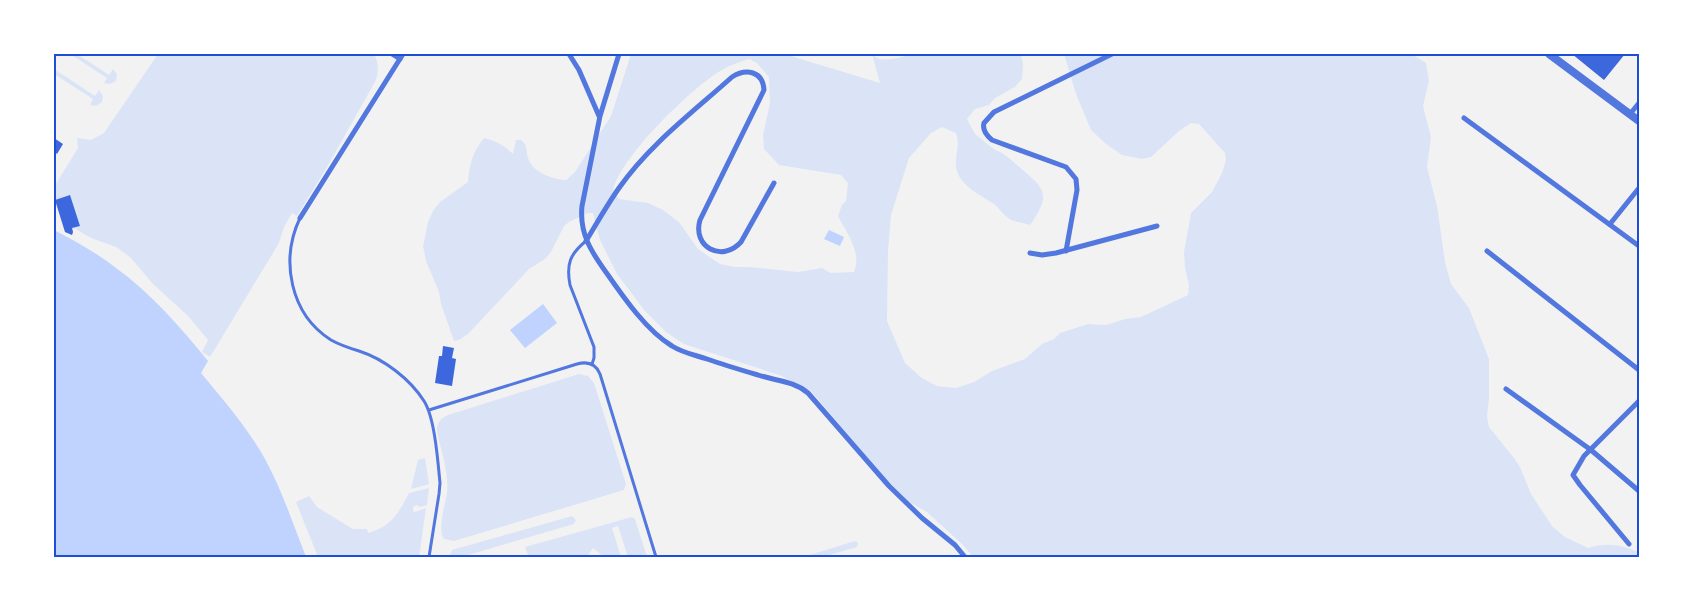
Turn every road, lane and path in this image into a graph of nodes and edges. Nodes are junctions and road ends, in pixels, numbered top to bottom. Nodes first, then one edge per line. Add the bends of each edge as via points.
1 (392, 54) edge
2 (569, 54) edge
3 (619, 54) edge
4 (1112, 54) edge
5 (1549, 54) edge
6 (401, 56) edge
7 (1639, 103) edge
8 (1630, 114) junction
9 (600, 116) junction
10 (1464, 118) dead end
11 (1639, 121) edge
12 (774, 182) dead end
13 (1639, 188) edge
14 (300, 218) joint
15 (1610, 224) junction
16 (1157, 226) dead end
17 (586, 241) junction
18 (1639, 246) edge
19 (1066, 251) junction
20 (1487, 251) dead end
21 (1030, 253) dead end
22 (592, 364) junction
23 (1639, 370) edge
24 (1506, 389) dead end
25 (1639, 401) edge
26 (429, 410) junction
27 (1591, 450) junction
28 (1639, 491) edge
29 (1629, 544) dead end
30 (429, 557) edge
31 (656, 557) edge
32 (965, 557) edge

1 - 6 street
2 - 9 street
3 - 9 street
4 - 19 street via 994,112 983,126 992,140 1062,164 1074,174 1078,190
5 - 8 street
6 - 14 street
7 - 8 street
8 - 11 street
9 - 17 street via 581,215
10 - 15 street
12 - 17 street via 737,246 721,252 705,246 699,236 700,220 764,90 759,77 741,72 640,162 619,188
13 - 15 street
14 - 26 lane via 290,246 289,268 305,313 332,341 368,355 399,374
15 - 18 street
16 - 19 street
17 - 22 lane via 572,254 568,278 594,347
17 - 32 street via 627,302 665,341 685,353 804,389 889,486
19 - 21 street
20 - 23 street
22 - 26 lane via 577,364
22 - 31 lane via 600,374
24 - 27 street
25 - 27 street
26 - 30 lane via 440,483
27 - 28 street
27 - 29 street via 1573,475

